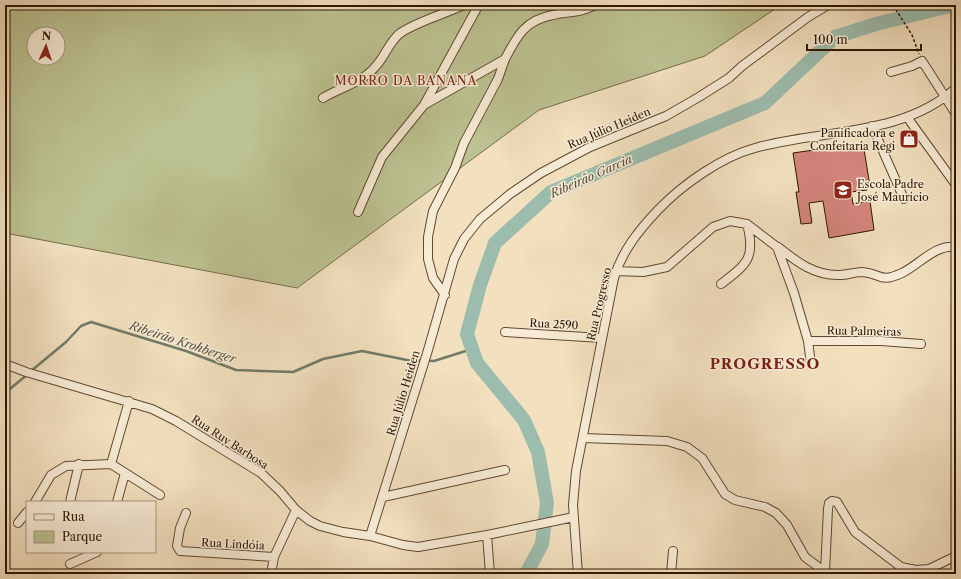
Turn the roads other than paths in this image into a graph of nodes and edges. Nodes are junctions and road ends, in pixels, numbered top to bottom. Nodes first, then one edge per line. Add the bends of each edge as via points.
1 (464, 5) edge
2 (475, 5) edge
3 (595, 5) edge
4 (828, 5) edge
5 (505, 59) junction
6 (891, 72) dead end
7 (956, 88) edge
8 (323, 98) dead end
9 (946, 98) junction
10 (424, 105) junction
11 (956, 114) edge
12 (907, 117) junction
13 (872, 126) junction
14 (956, 185) edge
15 (904, 199) dead end
16 (358, 212) dead end
17 (747, 224) junction
18 (777, 247) junction
19 (956, 247) edge
20 (616, 271) junction
21 (721, 284) dead end
22 (445, 295) junction
23 (505, 332) dead end
24 (602, 338) junction
25 (808, 341) junction
26 (921, 344) dead end
27 (5, 364) edge
28 (811, 364) dead end
29 (129, 401) junction
30 (583, 438) junction
31 (79, 464) junction
32 (111, 464) junction
33 (505, 470) dead end
34 (125, 473) junction
35 (160, 495) dead end
36 (383, 497) junction
37 (36, 501) edge
38 (70, 501) edge
39 (117, 501) edge
40 (296, 510) junction
41 (26, 513) edge
42 (186, 513) dead end
43 (574, 517) junction
44 (18, 523) dead end
45 (487, 535) junction
46 (370, 536) junction
47 (673, 552) dead end
48 (95, 553) edge
49 (956, 556) edge
50 (274, 557) junction
51 (70, 564) dead end
52 (917, 572) edge
53 (826, 573) edge
54 (271, 574) edge
55 (490, 574) edge
56 (578, 574) edge
57 (671, 574) edge

1 - 8 street via 400,34 364,78
2 - 10 street via 477,8
3 - 5 street via 582,12 552,15 530,22 516,37
4 - 22 street, Rua Júlio Heiden via 699,97 653,122 576,154 510,194 480,219 464,240 454,259
5 - 10 street
5 - 22 street via 498,79 464,143 455,168 433,210 428,237 428,259 433,278
6 - 9 street via 922,61
7 - 9 street, Rua Progresso
9 - 11 street
9 - 12 street, Rua Progresso
10 - 16 street via 382,157
12 - 13 street, Rua Progresso
12 - 14 street
13 - 15 street
13 - 20 street, Rua Progresso via 754,148 726,160 693,180 664,203 640,229
17 - 18 street
17 - 20 street via 730,221 713,227 667,267 643,272
17 - 21 street via 752,242 750,254 742,267
18 - 19 street via 801,265 825,274 862,272 886,279 904,272 941,249
18 - 25 street
20 - 24 street, Rua Progresso
22 - 36 street, Rua Júlio Heiden
23 - 24 street, Rua 2590
24 - 30 street, Rua Progresso
25 - 26 street, Rua Palmeiras
25 - 28 street
27 - 29 street, Rua Ruy Barbosa
29 - 32 street
29 - 40 street, Rua Ruy Barbosa via 176,421 261,473
30 - 43 street, Rua Progresso via 576,471
30 - 53 street via 667,441 687,446 702,458 725,494 735,500 776,512 787,525 805,557
31 - 32 street
31 - 37 street via 66,466 51,475
31 - 38 street
32 - 34 street
33 - 36 street
34 - 35 street
34 - 39 street
36 - 46 street, Rua Júlio Heiden
40 - 46 street, Rua Ruy Barbosa via 320,526
40 - 50 street, Rua Lindóia
41 - 44 street
42 - 50 street, Rua Lindóia via 177,546 180,551
43 - 45 street, Rua Ruy Barbosa
43 - 56 street, Rua Progresso
45 - 46 street, Rua Ruy Barbosa via 418,546 403,545
45 - 55 street
47 - 57 street
48 - 51 street
49 - 52 street
50 - 54 street
52 - 53 street via 901,567 874,548 855,532 837,502 832,501 828,509

